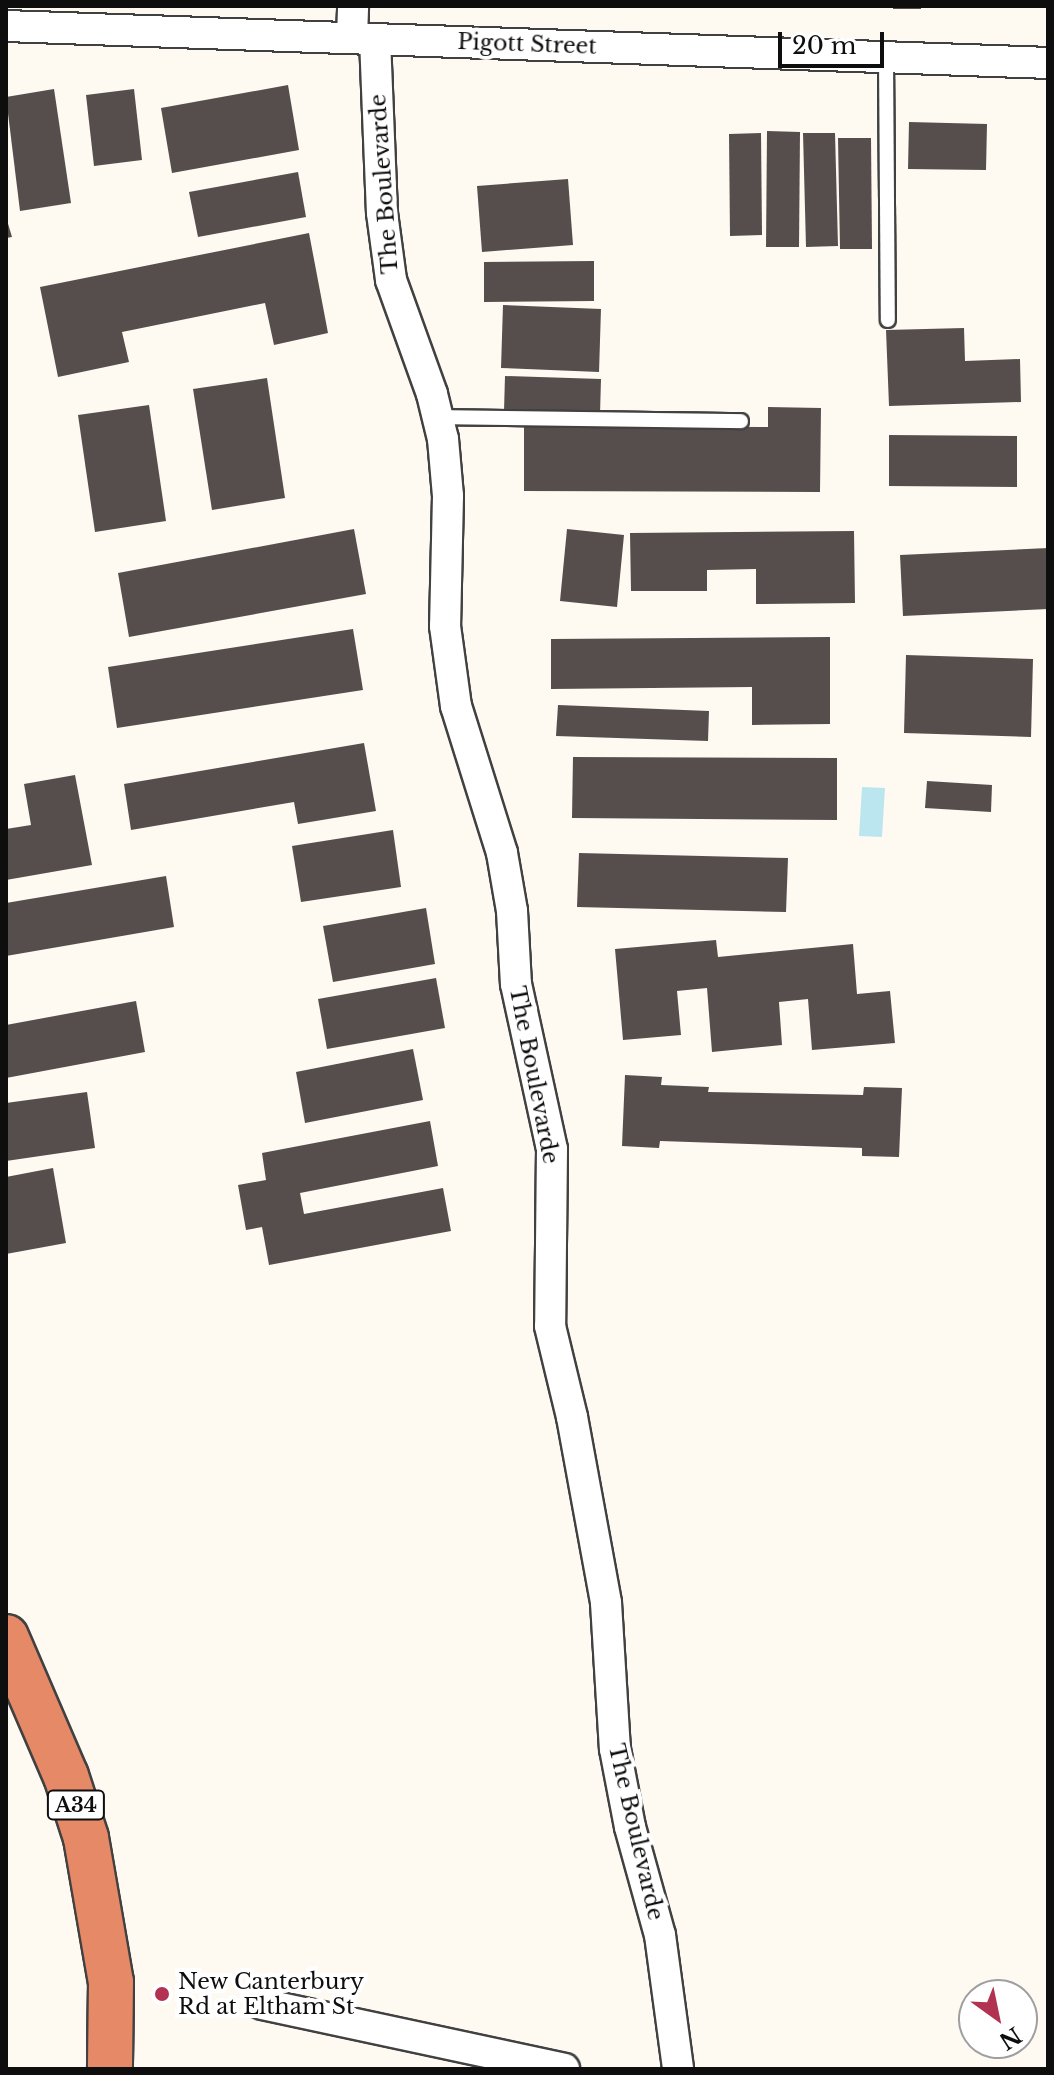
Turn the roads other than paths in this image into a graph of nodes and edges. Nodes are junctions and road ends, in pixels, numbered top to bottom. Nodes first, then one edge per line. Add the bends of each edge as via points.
1 (353, 6) edge
2 (6, 26) edge
3 (363, 38) junction
4 (886, 57) junction
5 (1048, 63) edge
6 (888, 320) dead end
7 (439, 417) junction
8 (741, 421) dead end
9 (6, 1637) edge
10 (262, 2004) dead end
11 (110, 2069) edge
12 (564, 2069) edge
13 (678, 2069) edge

1 - 3 street, The Boulevarde
2 - 3 street, Pigott Street
3 - 4 street, Pigott Street
3 - 7 street, The Boulevarde via 391,280
4 - 5 street, Pigott Street
4 - 6 lane
7 - 8 lane
7 - 13 street, The Boulevarde via 448,496 445,626 454,693 502,853 516,984 552,1149 551,1337 572,1417 606,1603 615,1749 660,1935
9 - 11 highway, A34 via 66,1776 86,1838 111,1982
10 - 12 street

